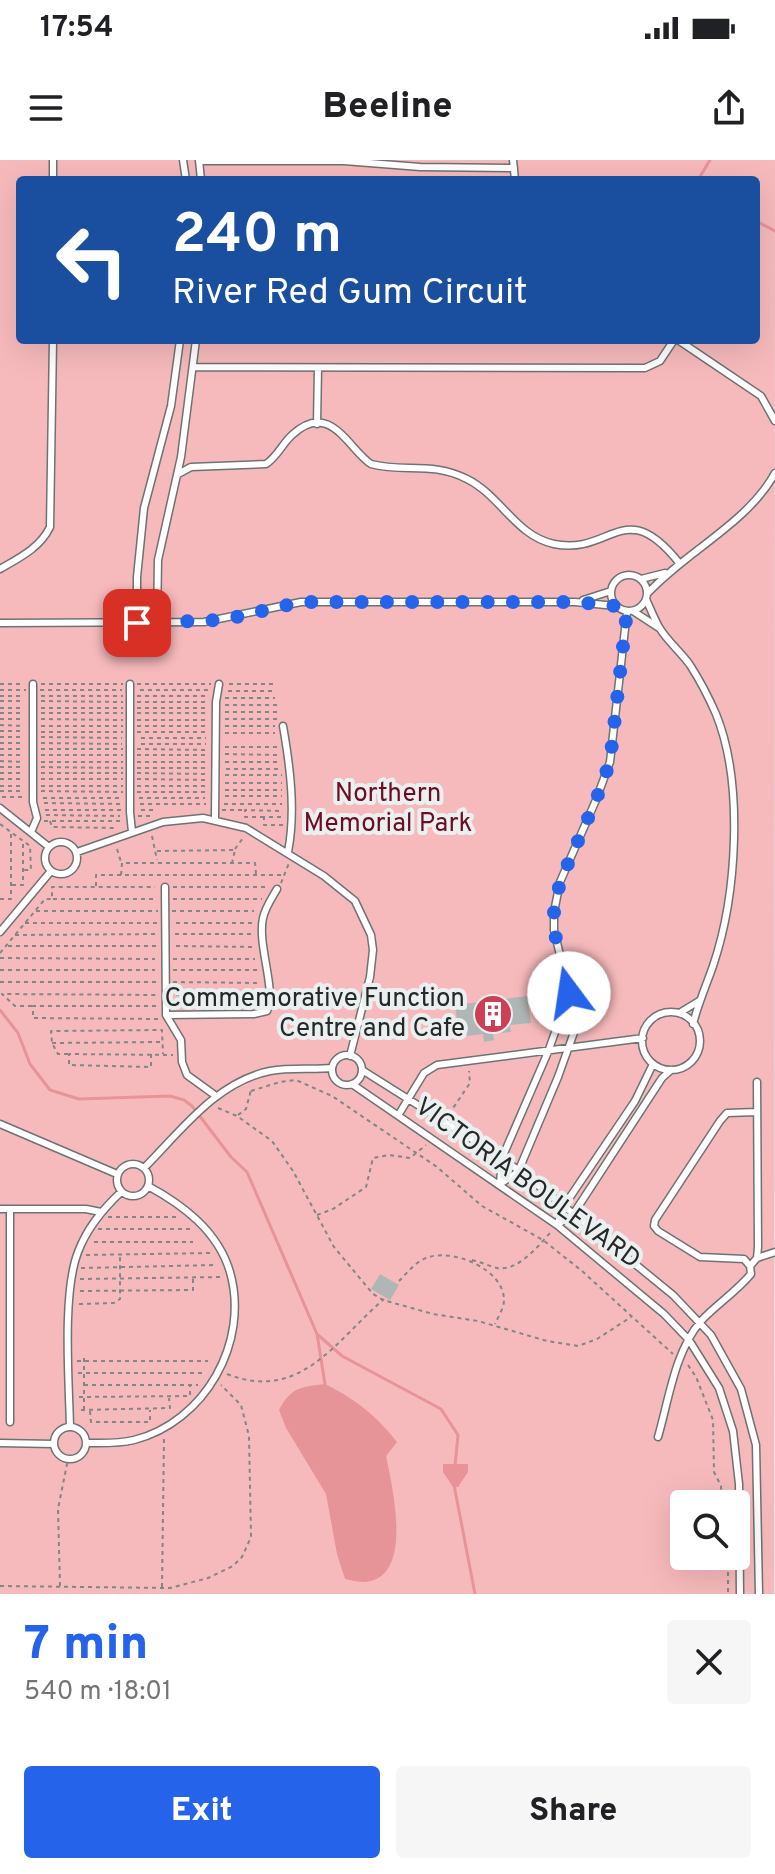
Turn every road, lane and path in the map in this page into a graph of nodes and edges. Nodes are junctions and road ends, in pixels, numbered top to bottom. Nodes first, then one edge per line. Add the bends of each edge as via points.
1 (199, 160) edge
2 (514, 164) edge
3 (53, 344) edge
4 (179, 344) edge
5 (196, 344) edge
6 (673, 344) edge
7 (682, 344) edge
8 (193, 367) junction
9 (318, 368) junction
10 (775, 421) edge
11 (317, 424) junction
12 (775, 473) edge
13 (178, 474) junction
14 (680, 564) junction
15 (0, 569) edge
16 (668, 572) junction
17 (641, 579) junction
18 (611, 591) junction
19 (646, 597) junction
20 (575, 602) junction
21 (616, 606) junction
22 (630, 611) junction
23 (0, 623) edge
24 (137, 623) junction
25 (157, 623) junction
26 (659, 628) junction
27 (0, 684) edge
28 (273, 684) dead end
29 (0, 690) edge
30 (274, 691) dead end
31 (0, 696) edge
32 (275, 698) dead end
33 (0, 701) edge
34 (277, 705) dead end
35 (0, 708) edge
36 (278, 712) dead end
37 (0, 713) edge
38 (0, 719) edge
39 (0, 725) edge
40 (282, 726) junction
41 (0, 731) edge
42 (0, 737) edge
43 (0, 743) edge
44 (216, 746) junction
45 (0, 749) edge
46 (34, 752) junction
47 (130, 753) junction
48 (0, 755) edge
49 (0, 761) edge
50 (0, 767) edge
51 (0, 773) edge
52 (0, 779) edge
53 (0, 786) edge
54 (290, 786) junction
55 (0, 791) edge
56 (2, 797) edge
57 (0, 808) edge
58 (156, 810) dead end
59 (245, 810) junction
60 (154, 816) dead end
61 (264, 817) junction
62 (215, 820) junction
63 (50, 821) junction
64 (0, 824) edge
65 (149, 827) junction
66 (115, 828) dead end
67 (249, 829) junction
68 (11, 831) junction
69 (31, 832) junction
70 (132, 832) junction
71 (114, 839) junction
72 (23, 840) junction
73 (49, 847) junction
74 (235, 850) junction
75 (157, 851) junction
76 (77, 852) junction
77 (290, 853) junction
78 (122, 863) junction
79 (157, 863) junction
80 (232, 863) junction
81 (23, 870) junction
82 (51, 871) junction
83 (121, 875) junction
84 (256, 875) junction
85 (284, 875) junction
86 (11, 885) junction
87 (96, 887) junction
88 (165, 887) junction
89 (277, 889) junction
90 (0, 899) edge
91 (35, 911) junction
92 (166, 911) junction
93 (265, 911) junction
94 (25, 923) junction
95 (166, 923) junction
96 (263, 923) junction
97 (0, 932) edge
98 (166, 934) junction
99 (263, 934) junction
100 (14, 935) junction
101 (5, 946) junction
102 (166, 946) junction
103 (263, 947) junction
104 (0, 956) edge
105 (166, 959) junction
106 (264, 959) junction
107 (0, 970) edge
108 (166, 970) junction
109 (266, 970) junction
110 (0, 982) edge
111 (166, 982) junction
112 (268, 983) junction
113 (1, 993) edge
114 (166, 995) junction
115 (271, 995) junction
116 (699, 1001) junction
117 (33, 1006) junction
118 (582, 1010) dead end
119 (681, 1012) junction
120 (167, 1013) junction
121 (558, 1019) junction
122 (693, 1024) junction
123 (577, 1026) junction
124 (643, 1038) junction
125 (162, 1042) junction
126 (52, 1043) junction
127 (568, 1050) junction
128 (548, 1052) junction
129 (69, 1054) junction
130 (151, 1054) junction
131 (163, 1054) junction
132 (182, 1055) junction
133 (350, 1056) junction
134 (467, 1062) junction
135 (653, 1064) junction
136 (332, 1068) junction
137 (362, 1070) junction
138 (671, 1070) junction
139 (757, 1082) dead end
140 (352, 1084) junction
141 (213, 1099) junction
142 (408, 1099) junction
143 (757, 1112) junction
144 (399, 1114) junction
145 (237, 1116) junction
146 (444, 1122) junction
147 (0, 1124) edge
148 (433, 1138) junction
149 (417, 1153) junction
150 (502, 1158) junction
151 (144, 1168) junction
152 (518, 1172) junction
153 (117, 1174) junction
154 (500, 1184) junction
155 (148, 1186) junction
156 (121, 1192) junction
157 (564, 1206) junction
158 (0, 1209) edge
159 (10, 1209) junction
160 (574, 1213) junction
161 (99, 1214) junction
162 (316, 1216) junction
163 (183, 1217) dead end
164 (557, 1225) junction
165 (89, 1229) junction
166 (190, 1229) dead end
167 (543, 1240) junction
168 (83, 1242) junction
169 (193, 1242) dead end
170 (775, 1252) edge
171 (222, 1253) junction
172 (120, 1254) junction
173 (77, 1255) junction
174 (757, 1258) junction
175 (468, 1259) junction
176 (216, 1265) dead end
177 (750, 1266) junction
178 (120, 1267) junction
179 (73, 1268) junction
180 (193, 1277) junction
181 (231, 1277) junction
182 (72, 1279) junction
183 (120, 1279) junction
184 (399, 1281) dead end
185 (71, 1291) junction
186 (120, 1291) junction
187 (383, 1299) junction
188 (70, 1304) junction
189 (632, 1317) junction
190 (701, 1322) junction
191 (495, 1325) junction
192 (689, 1340) junction
193 (84, 1356) dead end
194 (680, 1359) junction
195 (69, 1361) junction
196 (84, 1361) junction
197 (208, 1361) dead end
198 (219, 1371) junction
199 (69, 1373) junction
200 (84, 1373) junction
201 (202, 1373) dead end
202 (214, 1378) junction
203 (84, 1385) junction
204 (190, 1385) junction
205 (199, 1385) dead end
206 (169, 1396) junction
207 (79, 1397) dead end
208 (84, 1397) junction
209 (150, 1409) junction
210 (90, 1410) junction
211 (10, 1422) dead end
212 (70, 1427) junction
213 (162, 1429) junction
214 (658, 1437) dead end
215 (0, 1443) edge
216 (86, 1443) junction
217 (54, 1444) junction
218 (68, 1459) junction
219 (739, 1484) junction
220 (759, 1484) junction
221 (721, 1490) edge
222 (728, 1570) edge
223 (0, 1586) edge
224 (60, 1587) junction
225 (162, 1588) junction
226 (728, 1594) edge
227 (740, 1594) edge
228 (759, 1594) edge

1 - 2 lane via 420,167
3 - 15 lane via 50,527 34,548
4 - 24 lane via 171,406 144,508
5 - 8 lane
6 - 9 lane via 660,361 645,368
7 - 10 lane via 761,396
8 - 9 lane
8 - 13 lane
9 - 11 lane
11 - 13 lane via 293,434 266,464 191,467
11 - 14 lane via 342,432 371,464 433,468 465,478 543,541 581,544 634,530 659,539
12 - 14 lane via 752,504
13 - 25 lane via 158,560
14 - 16 lane
16 - 17 lane
16 - 19 lane
17 - 18 lane via 619,577
17 - 19 lane
18 - 20 lane
18 - 21 lane
19 - 22 lane
19 - 26 lane
20 - 21 lane
20 - 25 lane via 301,602 223,620
21 - 22 lane
22 - 26 lane
22 - 121 lane via 610,762 560,882 554,912 569,993
23 - 24 lane
24 - 25 lane
26 - 116 lane via 690,665 715,712 735,798 725,908 714,964
27 - 46 path
28 - 44 path
29 - 46 path
30 - 44 path
31 - 46 path
32 - 44 path
33 - 46 path
34 - 44 path
35 - 46 path
36 - 44 path
37 - 46 path
38 - 46 path
39 - 46 path
40 - 44 path
40 - 44 path
40 - 44 path
40 - 54 lane
41 - 46 path
42 - 46 path
43 - 46 path
44 - 47 path
44 - 47 path
44 - 47 path
44 - 47 path
44 - 47 path
44 - 47 path
44 - 47 path
44 - 47 path
44 - 47 path
44 - 47 path
44 - 47 path
44 - 54 path
44 - 54 path
44 - 54 path
44 - 54 path
44 - 54 path
44 - 54 path
44 - 54 path
44 - 54 path
44 - 54 path
44 - 59 path
44 - 62 lane
45 - 46 path
46 - 47 path
46 - 47 path
46 - 47 path
46 - 47 path
46 - 47 path
46 - 47 path
46 - 47 path
46 - 47 path
46 - 47 path
46 - 47 path
46 - 47 path
46 - 47 path
46 - 48 path
46 - 49 path
46 - 50 path
46 - 51 path
46 - 52 path
46 - 53 path
46 - 55 path
46 - 56 path
46 - 63 path
46 - 69 lane
47 - 58 path
47 - 60 path
47 - 63 path
47 - 70 lane
54 - 59 path
54 - 61 path
54 - 61 path via 264,825
54 - 77 lane
57 - 69 lane
59 - 61 path via 245,817
62 - 65 lane via 185,818
62 - 67 lane
63 - 66 path via 52,827
64 - 68 path
65 - 70 lane
65 - 75 path
67 - 74 path
67 - 77 lane
68 - 72 path
68 - 86 path
69 - 73 lane
70 - 71 lane
71 - 76 lane
71 - 78 path
72 - 81 path
72 - 81 path via 30,846 31,870
73 - 76 lane via 64,841
73 - 82 lane via 45,856
74 - 75 path
74 - 80 path
75 - 79 path
76 - 82 lane via 71,871
77 - 85 path
77 - 133 lane via 355,901 371,935 373,961
78 - 79 path
78 - 83 path
79 - 80 path
80 - 84 path via 255,863
81 - 86 path via 23,885
82 - 97 lane
83 - 84 path
83 - 87 path via 96,875
84 - 85 path
85 - 89 path
86 - 90 path via 11,899
87 - 88 path
87 - 91 path via 52,887 52,899 45,899
88 - 89 path
88 - 92 lane
89 - 93 lane
91 - 92 path
91 - 94 path
92 - 93 path
92 - 95 lane
93 - 96 lane
94 - 95 path
94 - 100 path
95 - 96 path
95 - 98 lane
96 - 99 lane
98 - 99 path
98 - 100 path
98 - 102 lane
99 - 103 lane
100 - 101 path
101 - 102 path
101 - 104 path
102 - 103 path
102 - 105 lane
103 - 106 lane
104 - 105 path
105 - 106 path
105 - 108 lane
106 - 109 lane
107 - 108 path
108 - 109 path
108 - 111 lane
109 - 112 lane
110 - 111 path
111 - 112 path
111 - 114 lane
112 - 115 lane
113 - 114 path
113 - 117 path via 15,1006
114 - 115 path
114 - 120 lane
115 - 120 lane via 264,1013
116 - 119 lane
116 - 122 lane
117 - 120 path
117 - 120 path via 33,1018
118 - 123 lane
119 - 122 lane
119 - 124 lane via 654,1018
120 - 132 lane via 181,1040
121 - 123 lane
121 - 128 lane
122 - 138 lane via 696,1053 685,1067
123 - 127 lane
124 - 127 lane
124 - 135 lane
125 - 126 path
125 - 126 path via 162,1030 51,1031
125 - 131 path
126 - 129 path via 58,1054
127 - 128 lane
127 - 152 lane
128 - 134 lane
128 - 150 lane
129 - 130 path
129 - 130 path via 71,1067 151,1067
130 - 131 path
131 - 132 path
132 - 141 lane via 187,1075
133 - 136 lane via 341,1057
133 - 137 lane
134 - 142 lane via 427,1069
134 - 146 path via 470,1083
135 - 138 lane
135 - 157 lane via 635,1101
136 - 140 lane via 337,1082
136 - 141 lane via 258,1074
137 - 140 lane
137 - 142 lane, VICTORIA BOULEVARD
138 - 160 lane
139 - 143 lane
140 - 144 lane, VICTORIA BOULEVARD
141 - 145 path via 220,1109
141 - 151 lane
142 - 144 lane
142 - 146 lane, VICTORIA BOULEVARD
143 - 174 lane
143 - 177 lane via 727,1113 654,1226 700,1257 736,1257
144 - 148 lane, VICTORIA BOULEVARD
145 - 149 path via 246,1109 251,1091 296,1080 325,1092
145 - 162 path via 272,1141
146 - 150 lane, VICTORIA BOULEVARD
147 - 153 lane
148 - 149 path
148 - 154 lane, VICTORIA BOULEVARD
149 - 162 path via 410,1158 373,1158 366,1187
149 - 167 path via 482,1206
150 - 152 lane, VICTORIA BOULEVARD
150 - 154 lane
151 - 153 lane via 129,1164
151 - 155 lane
152 - 154 lane
152 - 157 lane, VICTORIA BOULEVARD
153 - 156 lane
154 - 164 lane, VICTORIA BOULEVARD
155 - 156 lane via 136,1196
155 - 171 lane via 195,1217
156 - 161 lane
157 - 160 lane, VICTORIA BOULEVARD
157 - 164 lane
158 - 159 lane
159 - 161 lane via 86,1209
159 - 211 lane
160 - 164 lane
160 - 190 lane, VICTORIA BOULEVARD
161 - 163 path
161 - 165 lane
162 - 187 path via 351,1269
164 - 167 path
164 - 192 lane, VICTORIA BOULEVARD
165 - 166 path
165 - 168 lane
167 - 175 path via 503,1268
167 - 189 path
168 - 169 path
168 - 173 lane
170 - 174 lane
171 - 172 path
171 - 181 lane
172 - 173 path
172 - 178 path
173 - 179 lane
174 - 177 lane
175 - 184 path via 429,1257
175 - 191 path via 492,1276 503,1292
176 - 178 path
177 - 190 lane via 751,1274
178 - 179 path
178 - 183 path
179 - 182 lane
180 - 181 path
180 - 183 path
180 - 186 path via 193,1290
181 - 198 lane via 232,1337
182 - 183 path
182 - 185 lane
183 - 186 path
185 - 186 path
185 - 188 lane
186 - 188 path via 114,1303
187 - 191 path
187 - 198 path via 296,1376 248,1380
188 - 195 lane
189 - 191 path via 578,1346
189 - 194 path
190 - 192 lane
190 - 220 lane, VICTORIA BOULEVARD via 741,1389 756,1445
192 - 194 lane
192 - 219 lane, VICTORIA BOULEVARD via 728,1411
193 - 196 path
194 - 214 lane
194 - 221 path via 696,1377 712,1414 714,1472
195 - 196 path
195 - 199 lane
196 - 197 path
196 - 200 path
198 - 202 lane
199 - 200 path
199 - 212 lane
200 - 201 path
200 - 203 path
202 - 213 lane via 200,1399
202 - 225 path via 235,1397 246,1418 251,1537 242,1557 221,1573
203 - 204 path
203 - 208 path
204 - 205 path
204 - 206 path via 190,1396
206 - 208 path
206 - 209 path via 170,1408
207 - 208 path
208 - 210 path via 82,1410
209 - 210 path
209 - 210 path via 150,1422 91,1422
212 - 216 lane via 83,1434
212 - 217 lane via 57,1434
213 - 216 lane via 120,1443
213 - 225 path
215 - 217 lane
216 - 218 lane via 78,1456
217 - 218 lane
218 - 224 path via 58,1509
219 - 220 lane
219 - 227 lane, VICTORIA BOULEVARD
220 - 228 lane, VICTORIA BOULEVARD
222 - 226 path
223 - 224 path
224 - 225 path

